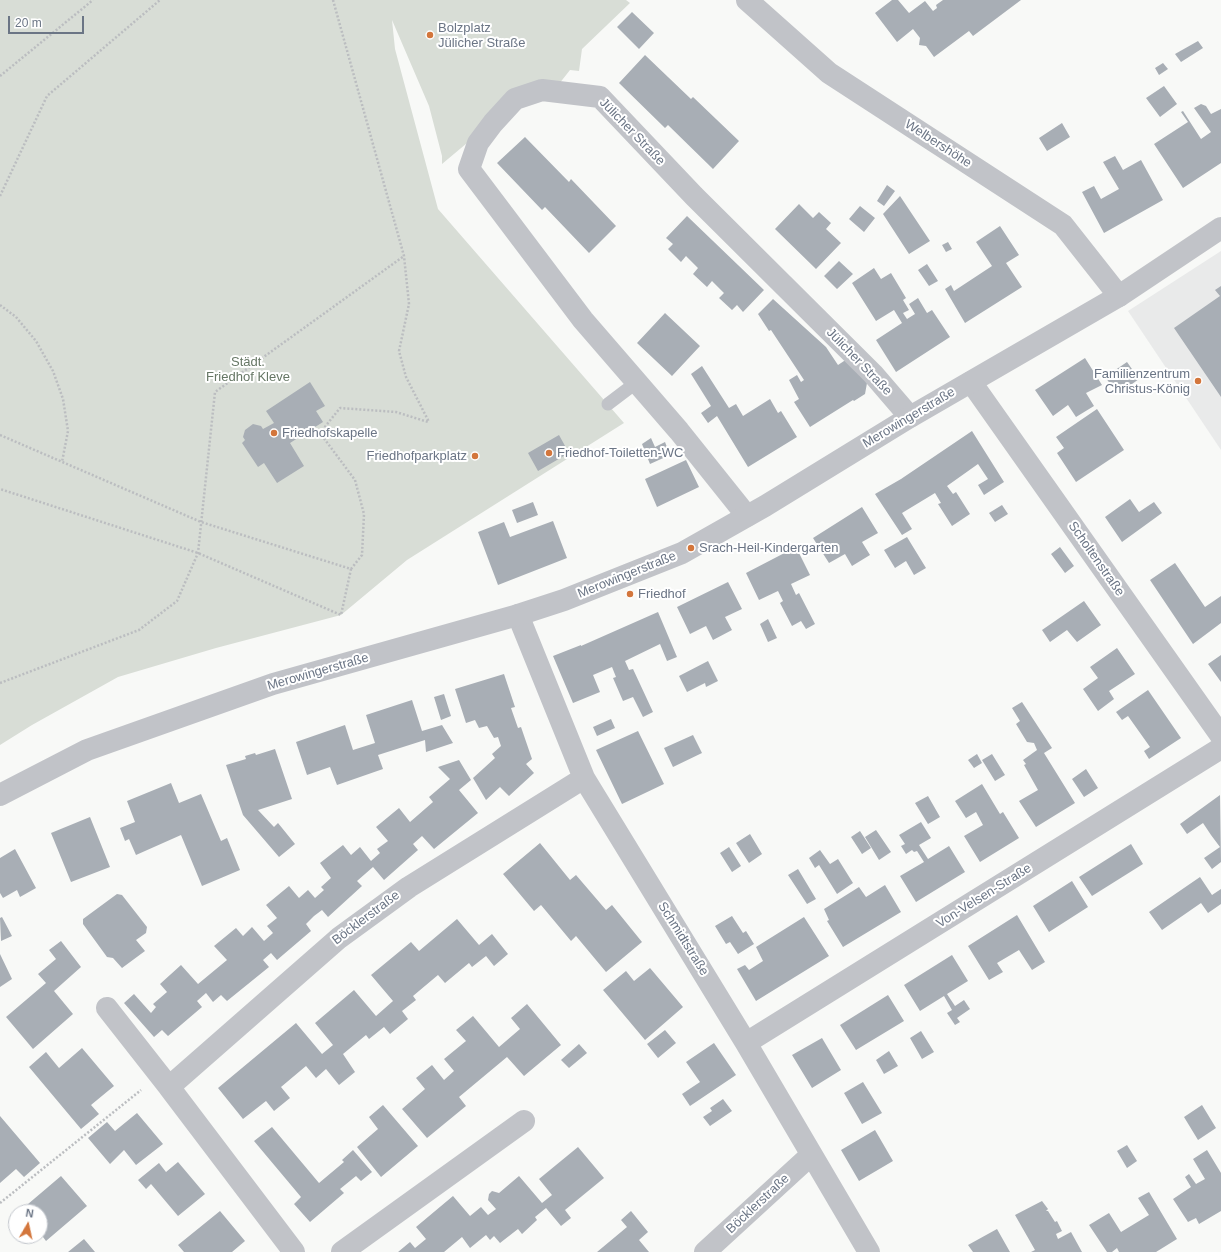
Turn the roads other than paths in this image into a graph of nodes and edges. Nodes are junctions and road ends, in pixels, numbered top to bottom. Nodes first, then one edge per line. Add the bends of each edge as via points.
1 (747, 0) edge
2 (1221, 228) edge
3 (1119, 296) junction
4 (637, 382) junction
5 (971, 382) junction
6 (608, 404) dead end
7 (910, 417) junction
8 (747, 516) junction
9 (518, 615) junction
10 (1221, 736) edge
11 (1221, 748) edge
12 (584, 778) junction
13 (0, 795) edge
14 (107, 1008) dead end
15 (746, 1043) junction
16 (165, 1081) junction
17 (524, 1121) dead end
18 (811, 1155) junction
19 (294, 1252) edge
20 (342, 1252) edge
21 (705, 1252) edge
22 (869, 1252) edge

1 - 3 street, Welbershöhe via 829,73 1063,225
2 - 3 street, Merowingerstraße
3 - 5 street, Merowingerstraße
4 - 6 lane
4 - 7 street, Jülicher Straße via 583,320 469,170 478,143 515,99 542,90 600,97 694,196 873,374
4 - 8 street, Jülicher Straße
5 - 7 street, Merowingerstraße
5 - 10 street, Scholtenstraße
7 - 8 street, Merowingerstraße
8 - 9 street, Merowingerstraße via 682,553 564,600
9 - 12 street, Schmidtstraße
9 - 13 street, Merowingerstraße via 273,684 87,750
11 - 15 street, Von-Velsen-Straße
12 - 15 street, Schmidtstraße
12 - 16 street, Böcklerstraße via 408,887 339,938
14 - 16 street
15 - 18 street, Schmidtstraße
16 - 19 street
17 - 20 street
18 - 21 street, Böcklerstraße
18 - 22 street, Schmidtstraße

